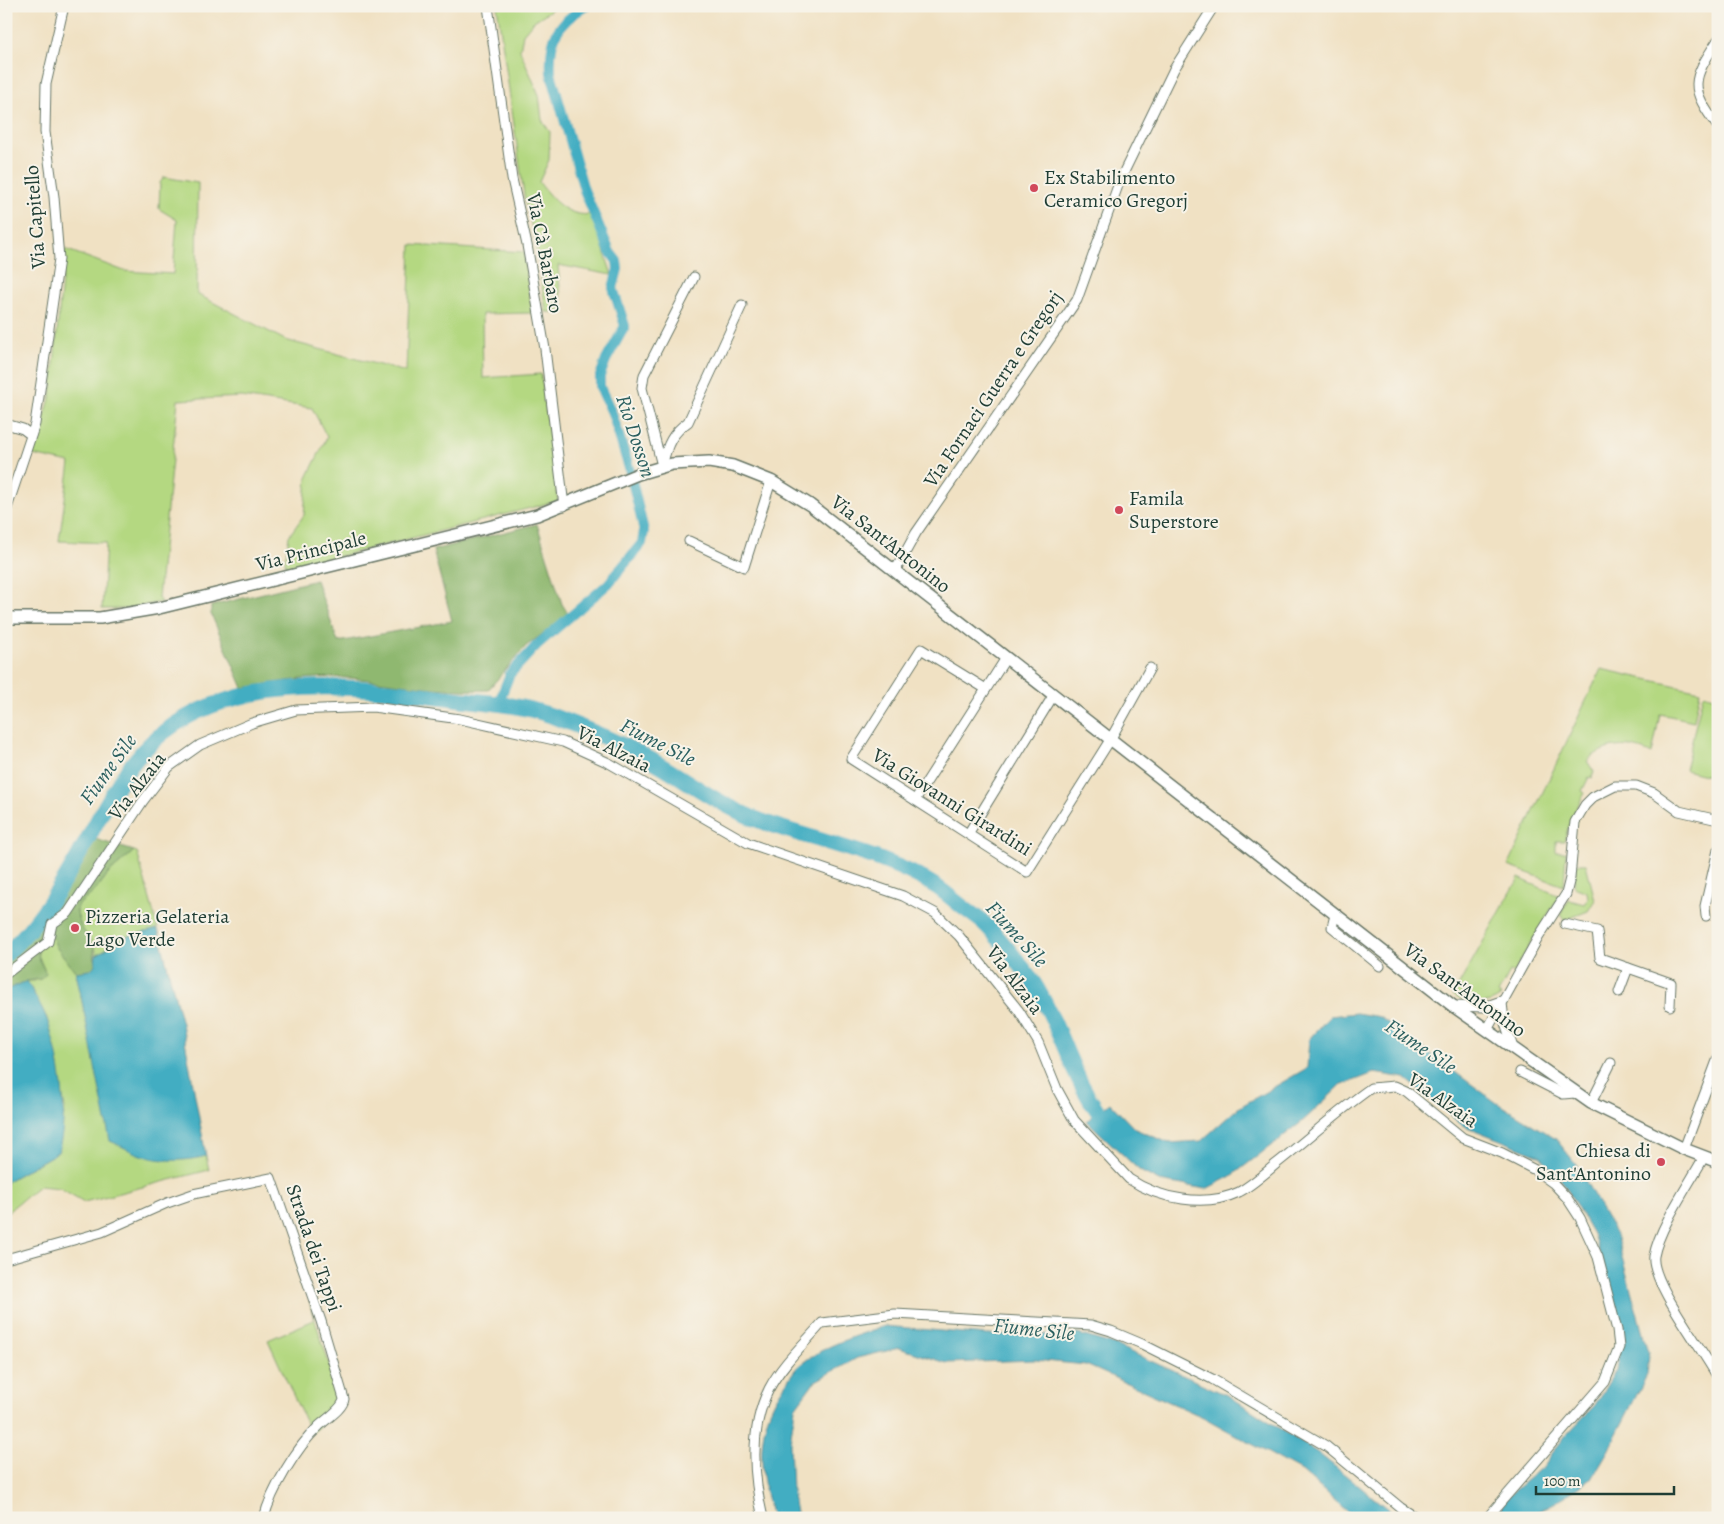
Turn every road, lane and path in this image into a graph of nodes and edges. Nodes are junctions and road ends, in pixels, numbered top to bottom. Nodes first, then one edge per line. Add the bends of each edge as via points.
1 (64, 6) edge
2 (488, 6) edge
3 (1214, 6) edge
4 (1718, 40) edge
5 (1718, 127) edge
6 (694, 277) dead end
7 (742, 305) dead end
8 (6, 424) edge
9 (31, 435) junction
10 (662, 466) junction
11 (771, 481) junction
12 (617, 483) joint
13 (564, 506) junction
14 (6, 512) edge
15 (689, 541) dead end
16 (895, 571) junction
17 (6, 618) edge
18 (1006, 658) junction
19 (1150, 668) dead end
20 (986, 689) junction
21 (1054, 696) junction
22 (1110, 740) junction
23 (915, 800) junction
24 (1718, 820) edge
25 (968, 834) junction
26 (1718, 850) edge
27 (1335, 915) junction
28 (1706, 916) dead end
29 (1565, 924) dead end
30 (1380, 966) dead end
31 (1628, 968) junction
32 (6, 974) edge
33 (1619, 992) dead end
34 (1503, 1001) junction
35 (1454, 1006) junction
36 (1670, 1006) dead end
37 (1487, 1030) junction
38 (1513, 1049) junction
39 (1718, 1058) edge
40 (1611, 1063) dead end
41 (1520, 1072) dead end
42 (1575, 1093) junction
43 (1591, 1103) junction
44 (1684, 1149) junction
45 (1704, 1157) junction
46 (1718, 1162) edge
47 (6, 1260) edge
48 (1718, 1378) edge
49 (264, 1518) edge
50 (763, 1518) edge
51 (1417, 1518) edge
52 (1487, 1518) edge

1 - 9 street, Via Capitello via 46,84 45,132 59,259
2 - 13 street, Via Cà Barbaro via 512,179 545,349
3 - 16 street, Via Fornaci Guerra e Gregorj via 1174,69 1120,180 1076,300 916,533
4 - 5 street via 1702,64 1696,81 1699,99
6 - 10 street via 644,375 642,388
7 - 10 street via 688,422 671,438
8 - 9 street
9 - 14 street, Via Capitello
10 - 11 main road, Via Sant'Antonino via 721,464
10 - 12 main road, Via Sant'Antonino
11 - 15 street via 744,567
11 - 16 main road, Via Sant'Antonino via 810,505
12 - 13 main road, Via Principale
13 - 17 main road, Via Principale via 160,608 100,618
16 - 18 main road, Via Sant'Antonino
18 - 20 street
18 - 21 main road, Via Sant'Antonino
19 - 22 street
20 - 23 street
20 - 23 street, Via Giovanni Girardini via 921,649 851,759
21 - 22 main road, Via Sant'Antonino
21 - 25 street
22 - 25 street, Via Giovanni Girardini via 1027,872
22 - 27 main road, Via Sant'Antonino
23 - 25 street, Via Giovanni Girardini
24 - 34 street via 1682,812 1650,791 1636,786 1615,786 1593,797 1575,822 1566,894
26 - 28 street via 1705,906
27 - 30 street, Via Sant'Antonino via 1332,927
27 - 35 main road, Via Sant'Antonino
29 - 31 street via 1597,932 1600,958
31 - 33 street
31 - 36 street via 1671,983
32 - 52 street, Via Alzaia via 48,942 52,924 68,913 169,767 200,745 252,723 296,710 334,707 400,710 460,719 563,742 609,763 748,843 896,894 935,912 959,936 1019,1011 1038,1042 1074,1120 1129,1179 1156,1193 1211,1200 1238,1192 1371,1088 1395,1086 1406,1091 1463,1138 1502,1153 1553,1183 1580,1218 1598,1257 1619,1348 1605,1382
34 - 35 street via 1484,1007
34 - 37 street
34 - 38 street via 1504,1020
35 - 37 main road, Via Sant'Antonino
37 - 38 main road, Via Sant'Antonino
38 - 42 main road, Via Sant'Antonino
39 - 44 street
40 - 43 street
41 - 42 street, Via Sant'Antonino via 1563,1094
42 - 43 main road, Via Sant'Antonino
43 - 44 main road, Via Sant'Antonino
44 - 45 main road, Via Sant'Antonino
45 - 46 main road, Via Sant'Antonino
45 - 48 street via 1662,1234 1654,1258 1656,1274 1665,1292
47 - 49 street, Strada dei Tappi via 102,1232 193,1194 271,1178 344,1399 295,1457 275,1489
50 - 51 street via 755,1475 756,1439 769,1390 779,1373 822,1323 895,1314 1091,1325 1126,1338 1212,1379 1326,1446

